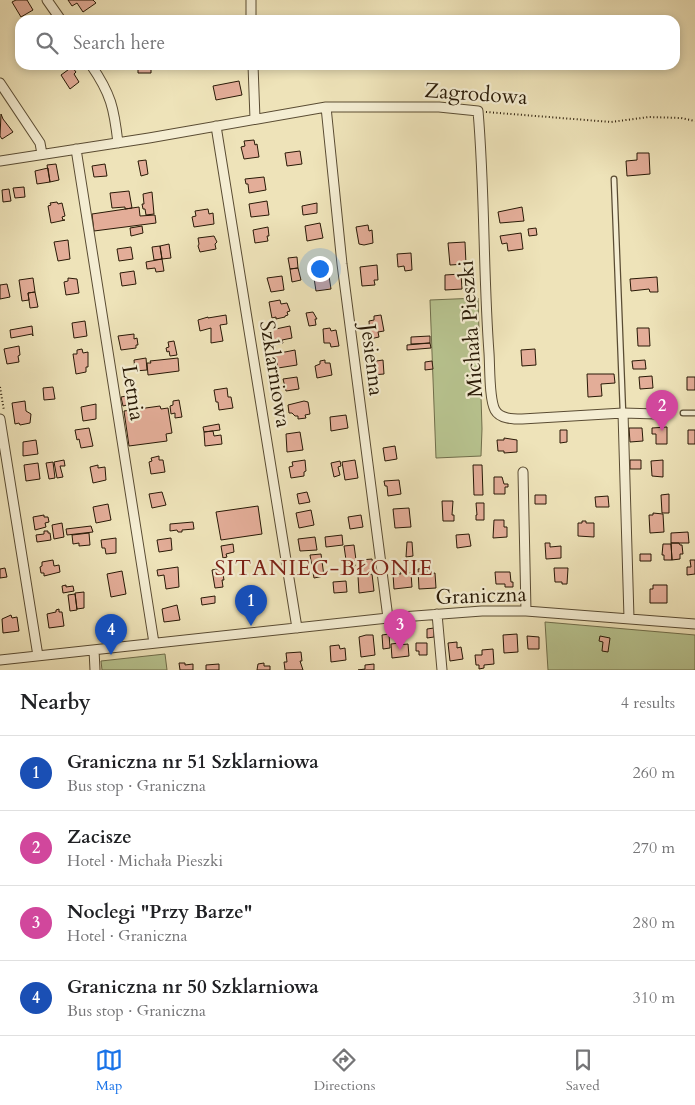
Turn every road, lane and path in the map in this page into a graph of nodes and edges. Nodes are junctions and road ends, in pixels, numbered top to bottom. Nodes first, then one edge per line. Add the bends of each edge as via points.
1 (47, 0) edge
2 (250, 0) edge
3 (58, 15) edge
4 (251, 15) edge
5 (94, 70) edge
6 (253, 70) edge
7 (0, 84) edge
8 (326, 107) junction
9 (478, 111) junction
10 (255, 119) junction
11 (695, 121) edge
12 (216, 126) junction
13 (118, 143) junction
14 (76, 149) junction
15 (42, 154) junction
16 (0, 161) edge
17 (614, 179) dead end
18 (683, 412) dead end
19 (623, 413) junction
20 (695, 413) edge
21 (657, 414) dead end
22 (0, 419) edge
23 (3, 457) edge
24 (523, 472) dead end
25 (526, 611) junction
26 (437, 614) junction
27 (388, 618) junction
28 (629, 618) junction
29 (695, 624) edge
30 (297, 628) junction
31 (154, 643) junction
32 (94, 650) junction
33 (38, 656) junction
34 (0, 660) edge
35 (95, 670) edge
36 (442, 670) edge

1 - 3 street
2 - 4 street
5 - 13 street via 109,95
6 - 10 street
7 - 15 street via 40,143
8 - 9 street, Zagrodowa via 439,107
8 - 10 street, Zagrodowa
8 - 27 street, Jesienna via 342,264
9 - 11 path, Zagrodowa via 611,122 649,117
9 - 19 street, Michała Pieszki via 488,346 495,410 509,418 522,419
10 - 12 street, Zagrodowa
12 - 13 street, Zagrodowa
12 - 30 street, Szklarniowa
13 - 14 street, Zagrodowa
14 - 15 street, Zagrodowa
14 - 31 street, Letnia
15 - 16 street, Zagrodowa
17 - 19 lane
18 - 20 lane
19 - 21 street, Michała Pieszki
19 - 28 street
22 - 23 street
23 - 33 street
24 - 25 street
25 - 26 street, Graniczna
25 - 28 street, Graniczna
26 - 27 street, Graniczna
26 - 36 street
27 - 30 street, Graniczna
28 - 29 street, Graniczna
30 - 31 street, Graniczna
31 - 32 street, Graniczna
32 - 33 street, Graniczna
32 - 35 street
33 - 34 street, Graniczna

